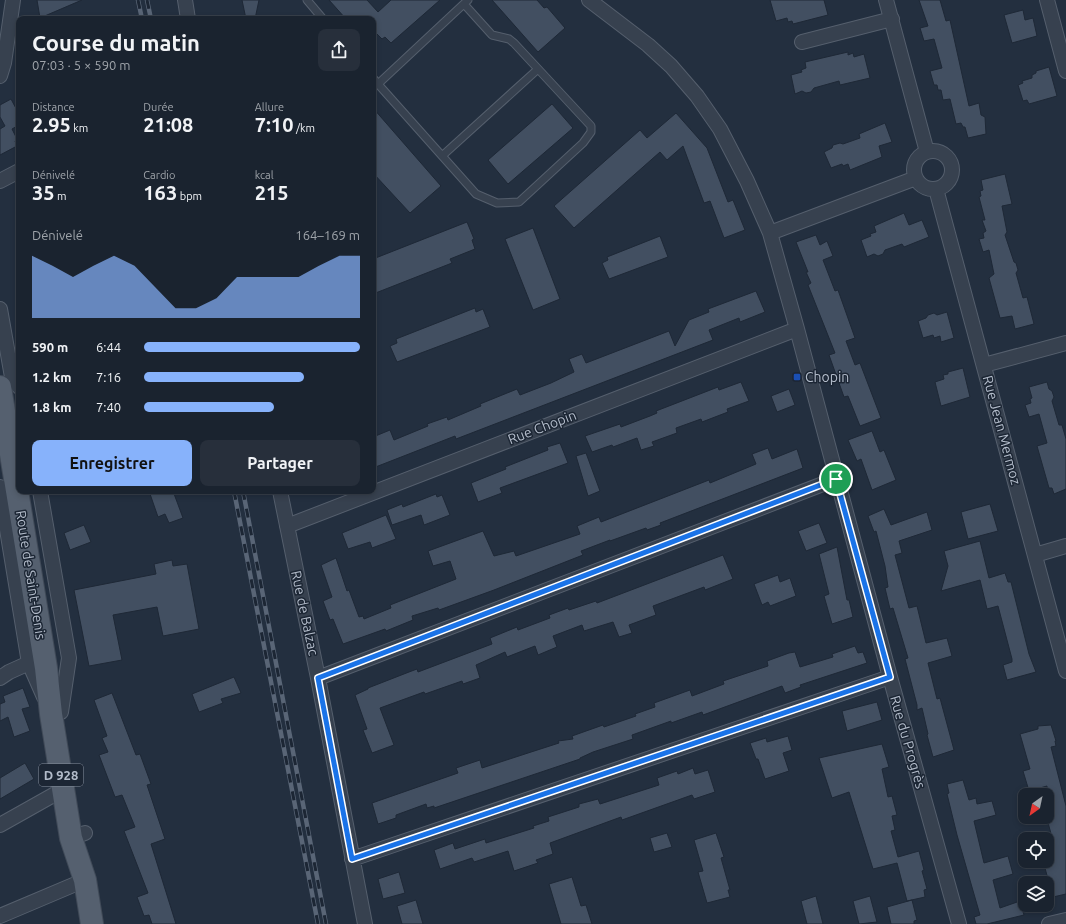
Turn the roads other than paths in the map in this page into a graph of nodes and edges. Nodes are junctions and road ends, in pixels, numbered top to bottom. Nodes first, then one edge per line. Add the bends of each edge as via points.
1 (13, 0) edge
2 (184, 0) edge
3 (307, 0) edge
4 (589, 0) edge
5 (886, 0) edge
6 (1047, 0) edge
7 (466, 2) edge
8 (187, 16) edge
9 (320, 16) edge
10 (892, 19) junction
11 (802, 42) dead end
12 (538, 69) junction
13 (1066, 71) edge
14 (0, 76) edge
15 (376, 82) edge
16 (378, 84) junction
17 (927, 152) junction
18 (442, 156) junction
19 (16, 173) edge
20 (916, 178) junction
21 (0, 181) edge
22 (936, 189) junction
23 (770, 233) junction
24 (0, 309) edge
25 (797, 328) junction
26 (1066, 344) edge
27 (984, 365) junction
28 (16, 383) edge
29 (0, 387) edge
30 (836, 479) junction
31 (0, 486) edge
32 (376, 491) edge
33 (41, 494) edge
34 (281, 494) edge
35 (369, 494) edge
36 (2, 519) edge
37 (287, 526) junction
38 (1066, 546) edge
39 (1035, 555) junction
40 (37, 666) junction
41 (1066, 671) edge
42 (890, 677) junction
43 (0, 678) edge
44 (318, 678) junction
45 (56, 713) junction
46 (64, 788) junction
47 (0, 825) edge
48 (78, 836) junction
49 (352, 859) junction
50 (85, 880) junction
51 (0, 916) edge
52 (1066, 920) edge
53 (92, 924) edge
54 (365, 924) edge
55 (959, 924) edge
56 (1049, 924) edge

1 - 14 street
2 - 8 street
3 - 9 lane
4 - 23 street, Rue du Progrès via 648,45 671,66 697,96 720,129 747,180
5 - 10 street
6 - 13 street
7 - 12 lane via 492,35 509,39
7 - 16 lane
10 - 11 street
10 - 17 street
12 - 18 lane
12 - 18 lane via 591,126 591,132 583,143 519,202 498,203 476,194
15 - 16 lane
16 - 18 lane
17 - 20 street via 918,158 914,173
17 - 22 street via 937,152 946,156 951,165 949,180
19 - 21 street
20 - 22 street via 926,188
20 - 23 street
22 - 27 street, Rue Jean Mermoz
23 - 25 street, Rue du Progrès
24 - 28 street via 12,377
25 - 30 street, Rue du Progrès
25 - 32 street, Rue Chopin
26 - 27 street
27 - 39 street, Rue Jean Mermoz
29 - 40 main road, Route de Saint-Denis
30 - 42 street, Rue du Progrès
30 - 44 street
31 - 36 street, Route de Saint-Denis
33 - 45 street, Route de Saint-Denis via 69,658
34 - 37 street, Rue de Balzac
35 - 37 street, Rue Chopin
36 - 40 street, Route de Saint-Denis
37 - 44 street, Rue de Balzac
38 - 39 street
39 - 41 street, Rue Jean Mermoz
40 - 43 street via 9,672
40 - 45 main road, Route de Saint-Denis
42 - 49 street
42 - 55 street, Rue du Progrès
44 - 49 street, Rue de Balzac
45 - 46 main road, Route de Saint-Denis / D 928
45 - 48 main road, Route de Saint-Denis
46 - 47 street
46 - 48 main road, Route de Saint-Denis / D 928
48 - 50 main road, Route de Saint-Denis
49 - 54 street, Rue de Balzac
50 - 51 street
50 - 53 main road, Route de Saint-Denis
52 - 56 street

